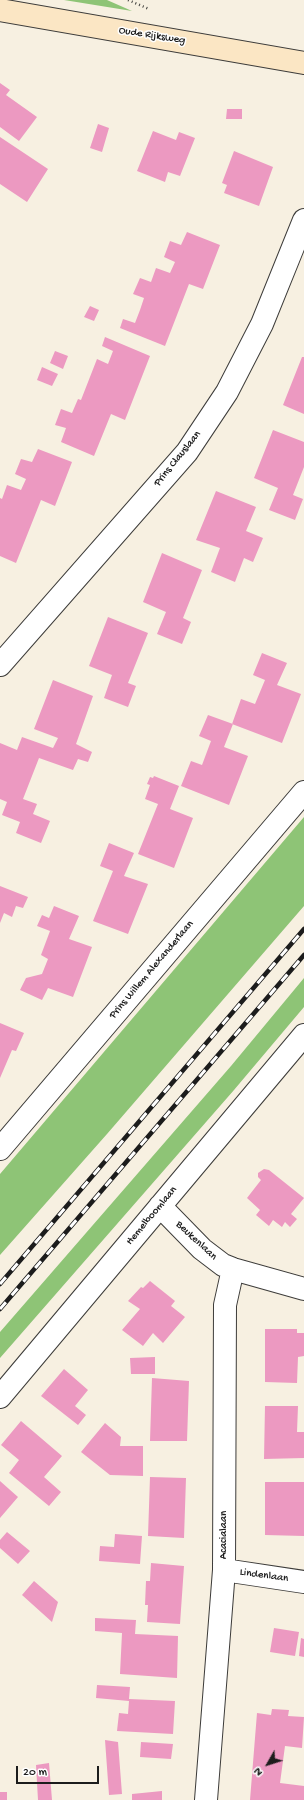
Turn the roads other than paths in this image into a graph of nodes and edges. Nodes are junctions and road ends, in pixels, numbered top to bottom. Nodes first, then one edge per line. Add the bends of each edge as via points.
1 (0, 10) edge
2 (304, 63) edge
3 (304, 220) edge
4 (0, 665) edge
5 (304, 792) edge
6 (304, 1035) edge
7 (0, 1148) edge
8 (160, 1206) junction
9 (233, 1269) junction
10 (304, 1289) edge
11 (0, 1397) edge
12 (224, 1570) junction
13 (304, 1582) edge
14 (206, 1800) edge

1 - 2 street, Oude Rijksweg
3 - 4 street, Prins Clauslaan via 262,324 227,392 187,452
5 - 7 street, Prins Willem Alexanderlaan
6 - 8 street, Hemelboomlaan
8 - 9 street, Beukenlaan via 209,1255
8 - 11 street, Hemelboomlaan
9 - 10 street, Beukenlaan
9 - 12 street, Acacialaan via 225,1305
12 - 13 street, Lindenlaan
12 - 14 street, Acacialaan

